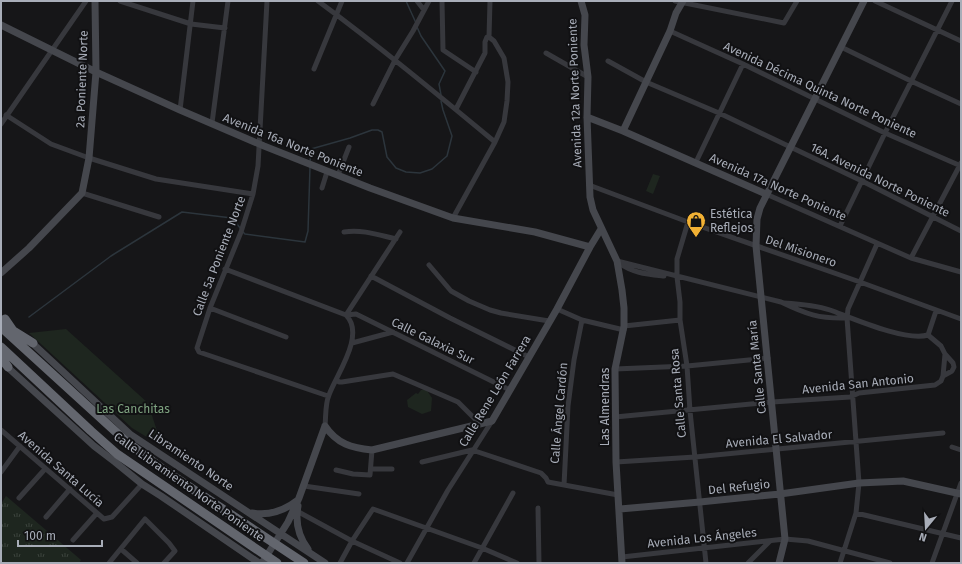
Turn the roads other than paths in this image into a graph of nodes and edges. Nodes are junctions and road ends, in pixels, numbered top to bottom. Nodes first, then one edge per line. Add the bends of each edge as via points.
1 (86, 1) edge
2 (95, 1) edge
3 (120, 1) edge
4 (193, 1) edge
5 (228, 1) edge
6 (267, 1) edge
7 (318, 1) edge
8 (342, 1) edge
9 (417, 1) edge
10 (429, 1) edge
11 (442, 1) edge
12 (490, 1) edge
13 (581, 1) edge
14 (678, 1) edge
15 (797, 1) edge
16 (864, 1) edge
17 (875, 1) edge
18 (952, 1) edge
19 (423, 12) junction
20 (336, 15) junction
21 (191, 24) junction
22 (1, 25) edge
23 (225, 28) junction
24 (938, 30) junction
25 (670, 31) junction
26 (489, 36) junction
27 (961, 41) edge
28 (841, 47) junction
29 (51, 50) junction
30 (546, 53) dead end
31 (395, 60) junction
32 (608, 61) dead end
33 (743, 64) junction
34 (314, 69) dead end
35 (96, 72) junction
36 (476, 72) junction
37 (588, 77) junction
38 (911, 81) junction
39 (646, 82) junction
40 (815, 98) junction
41 (373, 104) dead end
42 (961, 104) edge
43 (456, 109) junction
44 (180, 110) junction
45 (719, 113) junction
46 (6, 115) junction
47 (586, 117) junction
48 (212, 123) junction
49 (1, 124) edge
50 (623, 131) junction
51 (885, 133) junction
52 (495, 142) junction
53 (259, 144) junction
54 (349, 147) dead end
55 (791, 147) junction
56 (89, 158) junction
57 (696, 162) junction
58 (961, 165) edge
59 (327, 172) junction
60 (338, 175) junction
61 (862, 181) junction
62 (589, 185) junction
63 (322, 188) dead end
64 (82, 193) junction
65 (253, 194) junction
66 (766, 194) junction
67 (159, 217) dead end
68 (932, 217) junction
69 (453, 218) junction
70 (688, 222) junction
71 (840, 226) junction
72 (601, 230) junction
73 (961, 231) edge
74 (344, 232) dead end
75 (400, 232) dead end
76 (396, 239) junction
77 (877, 244) junction
78 (756, 246) junction
79 (590, 247) junction
80 (911, 258) junction
81 (616, 261) junction
82 (429, 265) dead end
83 (225, 269) junction
84 (961, 272) edge
85 (1, 273) edge
86 (371, 276) junction
87 (677, 277) junction
88 (860, 282) junction
89 (761, 297) junction
90 (781, 302) junction
91 (210, 308) junction
92 (557, 309) junction
93 (936, 311) junction
94 (346, 315) junction
95 (847, 318) junction
96 (961, 319) edge
97 (582, 320) junction
98 (680, 320) junction
99 (2, 321) edge
100 (549, 321) junction
101 (624, 328) junction
102 (393, 332) junction
103 (928, 335) junction
104 (286, 336) dead end
105 (352, 342) junction
106 (1, 346) edge
107 (29, 346) junction
108 (1, 353) edge
109 (945, 354) junction
110 (1, 357) edge
111 (530, 357) junction
112 (768, 358) junction
113 (18, 363) junction
114 (4, 364) edge
115 (687, 366) junction
116 (615, 369) junction
117 (944, 376) junction
118 (337, 380) junction
119 (510, 390) junction
120 (328, 396) junction
121 (853, 396) junction
122 (772, 402) junction
123 (690, 411) junction
124 (615, 417) junction
125 (492, 421) junction
126 (479, 423) junction
127 (325, 426) junction
128 (1, 430) edge
129 (943, 433) dead end
130 (856, 442) junction
131 (20, 446) junction
132 (952, 447) dead end
133 (776, 448) junction
134 (372, 450) junction
135 (472, 450) junction
136 (961, 450) edge
137 (695, 457) junction
138 (422, 462) dead end
139 (616, 462) junction
140 (45, 469) junction
141 (371, 469) junction
142 (392, 469) dead end
143 (336, 470) dead end
144 (1, 472) edge
145 (961, 483) edge
146 (142, 484) junction
147 (859, 484) junction
148 (564, 485) junction
149 (304, 486) junction
150 (70, 489) junction
151 (513, 493) dead end
152 (358, 494) dead end
153 (780, 494) junction
154 (959, 494) edge
155 (618, 495) junction
156 (20, 498) dead end
157 (700, 502) junction
158 (538, 508) dead end
159 (293, 509) junction
160 (620, 509) junction
161 (246, 512) junction
162 (97, 513) junction
163 (856, 513) junction
164 (46, 517) dead end
165 (426, 528) junction
166 (281, 533) junction
167 (942, 534) junction
168 (961, 538) edge
169 (784, 539) junction
170 (73, 540) dead end
171 (352, 541) junction
172 (771, 541) junction
173 (703, 547) junction
174 (482, 548) junction
175 (121, 549) junction
176 (844, 550) junction
177 (242, 552) junction
178 (311, 553) junction
179 (622, 560) edge
180 (274, 561) edge
181 (109, 563) edge
182 (137, 563) edge
183 (164, 563) edge
184 (248, 563) edge
185 (259, 563) edge
186 (262, 563) edge
187 (304, 563) edge
188 (325, 563) edge
189 (340, 563) edge
190 (400, 563) edge
191 (407, 563) edge
192 (474, 563) edge
193 (517, 563) edge
194 (539, 563) edge
195 (706, 563) edge
196 (748, 563) edge
197 (779, 563) edge
198 (840, 563) edge
199 (890, 563) edge
200 (932, 563) edge

1 - 29 street
2 - 35 street, 2a Poniente Norte
3 - 21 street
4 - 21 street
5 - 23 street
6 - 53 street, Calle 5a Poniente Norte
7 - 20 street
8 - 20 street
9 - 19 street
10 - 19 street
11 - 36 street via 443,50
12 - 26 street
13 - 37 street, Avenida 12a Norte Poniente via 585,15 584,45
14 - 15 street via 784,23
14 - 25 street
16 - 28 street, Calle Santa María
17 - 24 street
18 - 24 street
19 - 31 street
20 - 31 street
20 - 34 street
21 - 23 street
21 - 44 street
22 - 29 street, Avenida 16a Norte Poniente
23 - 48 street
24 - 27 street
24 - 38 street
25 - 33 street, Avenida Décima Quinta Norte Poniente
25 - 39 street
26 - 36 street via 485,42 485,53
26 - 52 street via 504,58 508,82 504,122
28 - 38 street
28 - 40 street, Calle Santa María
29 - 35 street, Avenida 16a Norte Poniente
29 - 46 street
30 - 37 street
31 - 41 street
31 - 43 street
32 - 39 street, 16A. Avenida Norte Poniente
33 - 40 street, Avenida Décima Quinta Norte Poniente
33 - 45 street
35 - 44 street, Avenida 16a Norte Poniente
35 - 56 street, 2a Poniente Norte
36 - 43 street
37 - 47 street, Avenida 12a Norte Poniente
38 - 42 street
38 - 51 street
39 - 45 street, 16A. Avenida Norte Poniente
39 - 50 street
40 - 51 street, Avenida Décima Quinta Norte Poniente
40 - 55 street, Calle Santa María
43 - 52 street
44 - 48 street, Avenida 16a Norte Poniente
45 - 55 street, 16A. Avenida Norte Poniente
45 - 57 street
46 - 49 street
46 - 56 street via 51,144
47 - 50 street, Avenida 17a Norte Poniente
47 - 62 street, Avenida 12a Norte Poniente
48 - 53 street, Avenida 16a Norte Poniente
50 - 57 street, Avenida 17a Norte Poniente
51 - 58 street, Avenida Décima Quinta Norte Poniente
51 - 61 street
52 - 69 street
53 - 59 street, Avenida 16a Norte Poniente
53 - 65 street, Calle 5a Poniente Norte
54 - 60 street
55 - 61 street, 16A. Avenida Norte Poniente
55 - 66 street, Calle Santa María
56 - 64 street, 2a Poniente Norte
56 - 65 street via 156,179
57 - 66 street, Avenida 17a Norte Poniente
58 - 68 street
59 - 60 street, Avenida 16a Norte Poniente
59 - 63 street
60 - 69 street, Avenida 16a Norte Poniente
61 - 68 street, 16A. Avenida Norte Poniente
61 - 71 street
62 - 70 street, Del Misionero
62 - 72 street, Las Almendras via 593,210
64 - 67 street
64 - 85 street
65 - 83 street, Calle 5a Poniente Norte via 241,232
66 - 71 street, Avenida 17a Norte Poniente
66 - 78 street, Calle Santa María via 757,219
68 - 73 street, 16A. Avenida Norte Poniente
68 - 80 street
69 - 79 street, Avenida 16a Norte Poniente via 535,232
70 - 78 street, Del Misionero
70 - 87 street, Calle Santa Rosa via 677,258
71 - 77 street, Avenida 17a Norte Poniente
72 - 79 street, Calle Rene León Farrera
72 - 81 street, Las Almendras
74 - 76 street via 353,230
75 - 76 street
76 - 86 street
77 - 80 street, Avenida 17a Norte Poniente
77 - 88 street
78 - 88 street, Del Misionero
78 - 89 street, Calle Santa María
79 - 92 street, Calle Rene León Farrera
80 - 84 street, Avenida 17a Norte Poniente
81 - 87 street via 642,274
81 - 101 street, Las Almendras via 622,290
82 - 100 street via 451,291 469,301 501,313
83 - 91 street, Calle 5a Poniente Norte
83 - 94 street, Calle Galaxia Sur
86 - 94 street
86 - 111 street
87 - 89 street
87 - 98 street, Calle Santa Rosa
88 - 93 street, Del Misionero
88 - 95 street via 848,309
89 - 90 street
89 - 112 street, Calle Santa María
90 - 95 street via 810,305
90 - 95 street via 804,313 830,319
91 - 104 street
91 - 120 street, Calle 5a Poniente Norte via 197,348 199,352
92 - 97 street
92 - 100 street, Calle Rene León Farrera
93 - 96 street, Del Misionero
93 - 103 street
94 - 102 street, Calle Galaxia Sur via 356,314
94 - 105 street via 352,329
95 - 103 street via 908,336
95 - 121 street
97 - 101 street
97 - 148 street, Calle Ángel Cardón via 568,406
98 - 101 street
98 - 115 street, Calle Santa Rosa
99 - 107 highway, Calle Libramiento Norte Poniente
99 - 107 highway
100 - 111 street, Calle Rene León Farrera
101 - 116 street, Las Almendras
102 - 105 street
102 - 119 street, Calle Galaxia Sur
103 - 109 street via 941,346
105 - 118 street
106 - 113 highway
107 - 161 street, Libramiento Norte via 131,435
107 - 187 highway, Calle Libramiento Norte Poniente via 127,442 164,470
108 - 113 highway
109 - 117 street
109 - 117 street via 954,367
110 - 114 highway
111 - 119 street, Calle Rene León Farrera
112 - 115 street
112 - 122 street, Calle Santa María
113 - 180 highway, Calle Libramiento Norte Poniente via 117,454
114 - 146 street via 94,446
115 - 116 street
115 - 123 street, Calle Santa Rosa
116 - 124 street, Las Almendras
117 - 121 street, Avenida San Antonio via 935,385 858,393
118 - 120 street
118 - 126 street via 342,382 393,374 458,402
119 - 125 street, Calle Rene León Farrera
120 - 127 street
121 - 122 street, Avenida San Antonio
121 - 130 street
122 - 123 street, Avenida San Antonio
122 - 133 street, Calle Santa María
123 - 124 street, Avenida San Antonio
123 - 137 street, Calle Santa Rosa
124 - 139 street, Las Almendras
125 - 126 street
125 - 135 street, Calle Rene León Farrera
126 - 134 street
127 - 134 street via 341,442 354,448
127 - 149 street
128 - 131 street, Avenida Santa Lucía
129 - 130 street, Avenida El Salvador
130 - 133 street, Avenida El Salvador
130 - 147 street
131 - 140 street, Avenida Santa Lucía
131 - 144 street
132 - 136 street
133 - 137 street, Avenida El Salvador
133 - 153 street, Calle Santa María
134 - 141 street
135 - 138 street
135 - 148 street via 541,473 548,482
135 - 165 street, Calle Rene León Farrera
137 - 139 street, Avenida El Salvador
137 - 157 street, Calle Santa Rosa
139 - 155 street, Las Almendras
140 - 150 street, Avenida Santa Lucía
140 - 156 street
141 - 142 street
141 - 143 street via 370,475
145 - 154 street
146 - 162 street, Avenida Santa Lucía via 111,518 104,519
146 - 177 street
147 - 153 street, Del Refugio
147 - 154 street, Del Refugio via 903,480
147 - 163 street
148 - 155 street
149 - 152 street
149 - 159 street
150 - 162 street, Avenida Santa Lucía
150 - 164 street
151 - 174 street
153 - 157 street, Del Refugio
153 - 169 street, Calle Santa María
154 - 167 street
155 - 160 street, Las Almendras
157 - 160 street, Del Refugio
157 - 173 street, Calle Santa Rosa
158 - 194 street
159 - 161 street via 260,514
159 - 166 street
159 - 171 street
159 - 178 street via 304,544
160 - 179 street, Las Almendras
161 - 166 street, Libramiento Norte
162 - 170 street
163 - 167 street
163 - 176 street
165 - 171 street via 373,509
165 - 174 street
165 - 191 street, Calle Rene León Farrera
166 - 178 street, Libramiento Norte
166 - 186 street
167 - 168 street
167 - 200 street
169 - 172 street, Avenida Los Ángeles
169 - 176 street, Avenida Los Ángeles via 808,541
169 - 197 street, Calle Santa María
171 - 189 street
171 - 190 street
172 - 173 street, Avenida Los Ángeles
172 - 196 street
173 - 179 street, Avenida Los Ángeles
173 - 195 street, Calle Santa Rosa
174 - 192 street
174 - 193 street
175 - 181 street
175 - 182 street
175 - 183 street via 145,519 175,551
176 - 198 street
176 - 199 street, Avenida Los Ángeles
177 - 184 street
177 - 185 street
178 - 188 street, Libramiento Norte

